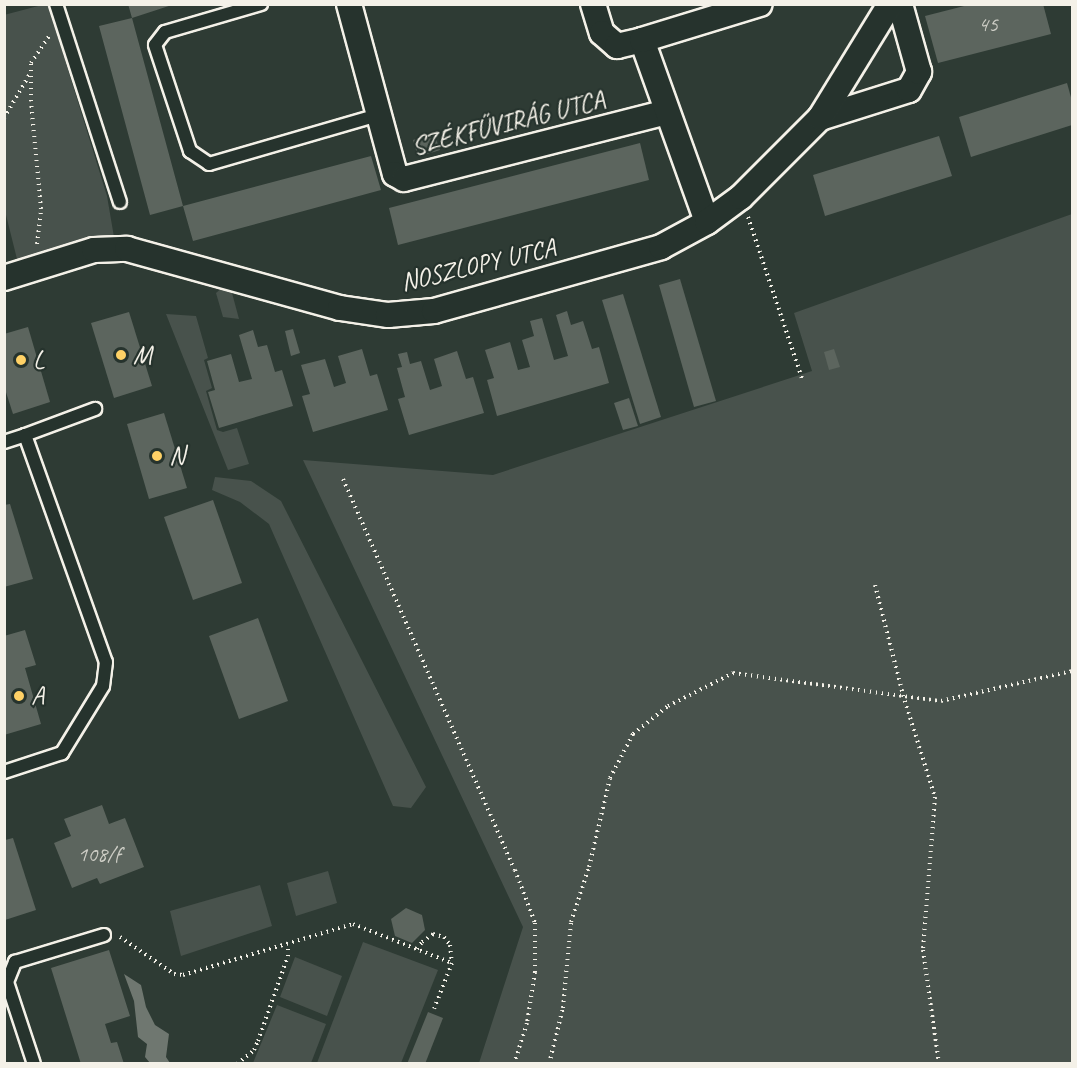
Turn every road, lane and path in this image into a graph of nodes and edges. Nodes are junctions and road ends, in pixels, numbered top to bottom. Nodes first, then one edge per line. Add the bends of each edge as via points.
1 (56, 4) edge
2 (261, 4) edge
3 (349, 4) edge
4 (593, 4) edge
5 (760, 4) edge
6 (890, 4) edge
7 (900, 4) edge
8 (60, 17) junction
9 (642, 40) junction
10 (31, 72) junction
11 (667, 111) junction
12 (378, 115) junction
13 (4, 118) edge
14 (820, 118) junction
15 (741, 197) junction
16 (120, 202) dead end
17 (708, 222) junction
18 (34, 268) junction
19 (4, 278) edge
20 (802, 378) dead end
21 (94, 408) dead end
22 (25, 435) junction
23 (4, 442) edge
24 (343, 479) dead end
25 (875, 585) dead end
26 (1072, 671) edge
27 (903, 695) junction
28 (4, 772) edge
29 (104, 935) joint
30 (288, 944) junction
31 (417, 949) junction
32 (452, 963) junction
33 (6, 982) edge
34 (434, 1009) dead end
35 (34, 1064) edge
36 (237, 1064) edge
37 (514, 1064) edge
38 (549, 1064) edge
39 (939, 1064) edge

1 - 8 lane
2 - 12 lane via 165,32 155,45 190,151 209,164
3 - 12 street, SZÉKFŰVIRÁG UTCA
4 - 9 street via 602,33 617,46
5 - 9 street
6 - 14 street, NOSZLOPY UTCA
7 - 14 street, NOSZLOPY UTCA via 920,72 909,90
8 - 10 path via 32,63
8 - 16 lane
9 - 11 street
10 - 13 path
10 - 18 path via 41,209
11 - 12 street, SZÉKFŰVIRÁG UTCA via 404,179 395,174
11 - 17 street
14 - 15 street, NOSZLOPY UTCA
15 - 17 street, NOSZLOPY UTCA
15 - 20 path
17 - 18 street, NOSZLOPY UTCA via 661,247 434,311 388,315 340,308 127,249 94,249
18 - 19 street, NOSZLOPY UTCA
21 - 22 lane
22 - 23 lane
22 - 28 lane via 106,662 103,686 62,753
24 - 37 path via 535,923 535,972
25 - 27 path
26 - 27 path via 941,701
27 - 38 path via 733,674 668,706 633,734 610,778 572,922 563,1008
27 - 39 path via 935,796 923,950
29 - 30 path via 120,937 174,974 183,975
29 - 33 lane via 15,962
30 - 31 path via 353,924
30 - 36 path via 288,956 258,1041 254,1050
31 - 32 path
31 - 32 path via 433,934 444,936 450,945
32 - 34 path
33 - 35 lane

